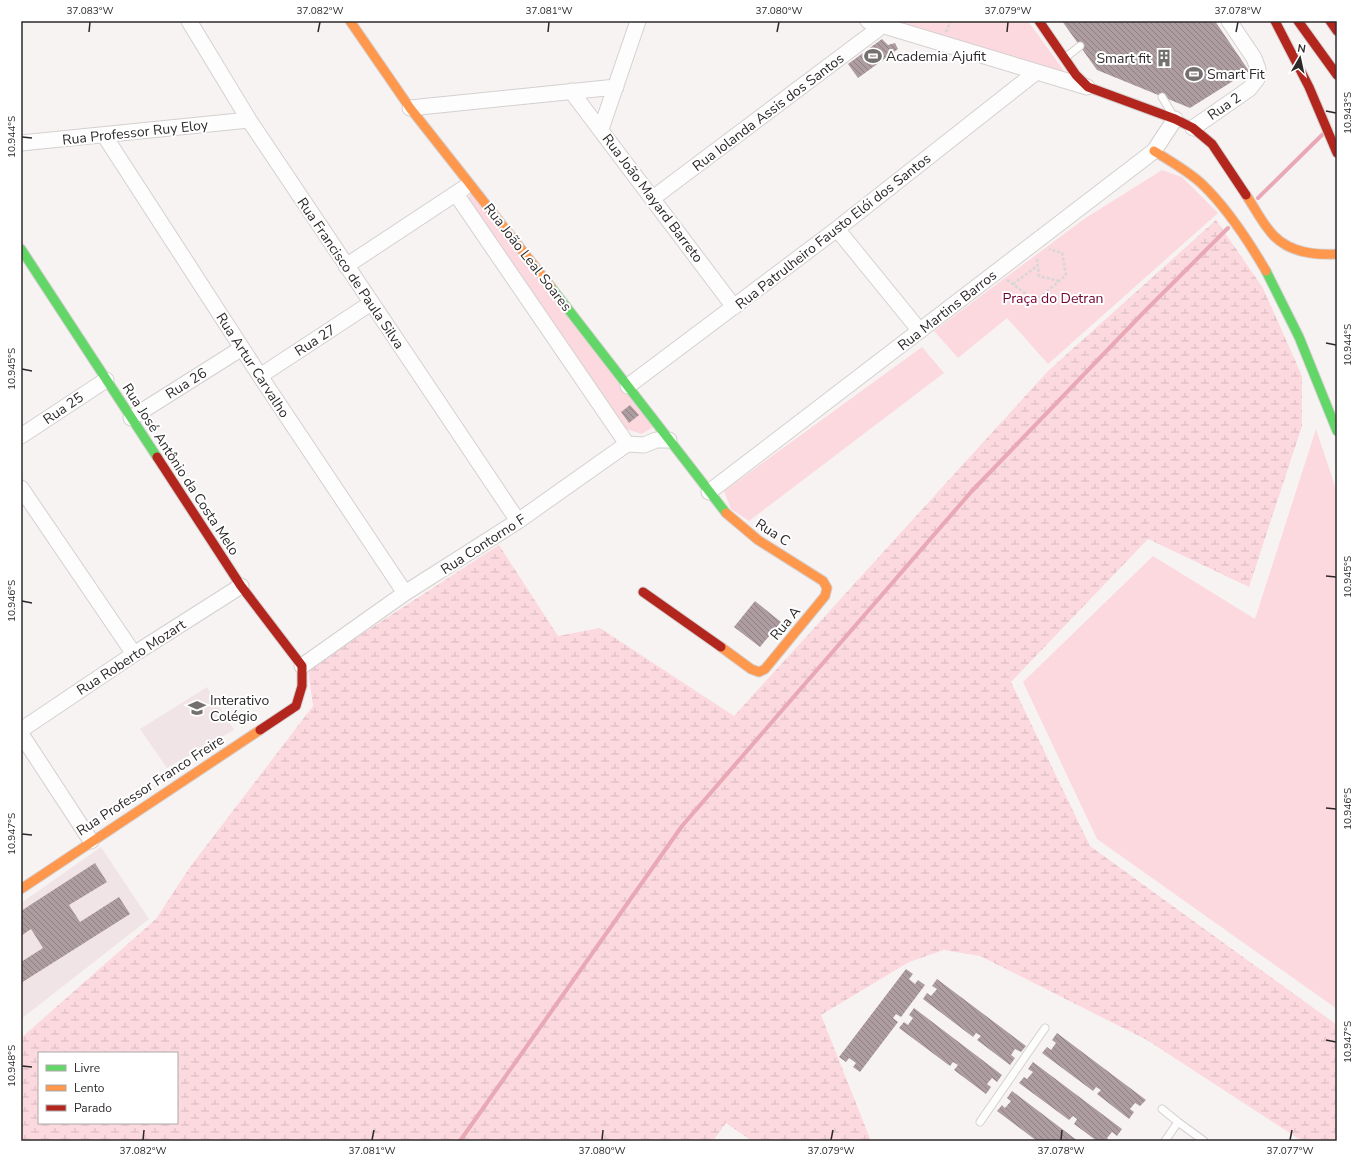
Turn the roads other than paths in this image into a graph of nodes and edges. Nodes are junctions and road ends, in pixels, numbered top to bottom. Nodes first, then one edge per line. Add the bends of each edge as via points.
1 (189, 21) edge
2 (350, 21) edge
3 (638, 21) edge
4 (1039, 21) edge
5 (1228, 21) edge
6 (1275, 21) edge
7 (1298, 21) edge
8 (875, 23) edge
9 (1080, 46) dead end
10 (1065, 59) junction
11 (1035, 72) junction
12 (1337, 75) edge
13 (616, 87) junction
14 (1088, 87) junction
15 (571, 91) junction
16 (1162, 97) dead end
17 (410, 108) junction
18 (1175, 119) junction
19 (249, 120) junction
20 (1193, 128) junction
21 (601, 129) junction
22 (104, 135) junction
23 (21, 143) edge
24 (1154, 151) junction
25 (1337, 153) edge
26 (469, 184) junction
27 (456, 194) junction
28 (653, 198) junction
29 (838, 229) junction
30 (21, 249) edge
31 (1337, 254) edge
32 (346, 266) junction
33 (371, 303) junction
34 (734, 307) junction
35 (920, 331) junction
36 (242, 348) junction
37 (260, 376) junction
38 (106, 380) junction
39 (628, 386) junction
40 (131, 418) junction
41 (1337, 431) edge
42 (21, 436) edge
43 (669, 440) junction
44 (627, 444) junction
45 (21, 488) edge
46 (709, 492) junction
47 (518, 521) junction
48 (241, 586) junction
49 (827, 588) joint
50 (642, 592) dead end
51 (405, 593) junction
52 (134, 654) junction
53 (302, 666) junction
54 (21, 730) edge
55 (21, 734) edge
56 (91, 840) junction
57 (21, 889) edge
58 (1045, 1028) dead end
59 (1162, 1109) dead end
60 (980, 1122) dead end
61 (1178, 1122) junction
62 (1165, 1141) edge
63 (1204, 1141) edge

1 - 19 street, Rua Francisco de Paula Silva
2 - 17 street, Rua João Leal Soares
3 - 13 street
4 - 10 street
5 - 20 street, Rua 2 via 1254,58 1258,69 1257,79 1249,89
6 - 25 street via 1309,87
7 - 12 street
8 - 11 street
8 - 28 street, Rua Iolanda Assis dos Santos
9 - 10 lane
10 - 14 street
11 - 14 street
11 - 29 street, Rua Patrulheiro Fausto Elói dos Santos
13 - 15 street
13 - 21 street
14 - 18 street
15 - 17 street
15 - 21 street, Rua João Mayard Barreto
16 - 18 lane
17 - 26 street, Rua João Leal Soares
18 - 20 street
18 - 24 street, Rua Martins Barros
19 - 22 street, Rua Professor Ruy Eloy
19 - 32 street, Rua Francisco de Paula Silva
20 - 31 street via 1212,144 1274,236 1292,248 1314,255
21 - 28 street, Rua João Mayard Barreto
22 - 23 street, Rua Professor Ruy Eloy
22 - 36 street, Rua Artur Carvalho
24 - 35 street, Rua Martins Barros
24 - 41 street via 1207,189 1224,208 1254,251 1286,310
26 - 27 street
26 - 39 street, Rua João Leal Soares via 486,202
27 - 32 street
27 - 44 street, Rua João Leal Soares
28 - 34 street, Rua João Mayard Barreto
29 - 34 street, Rua Patrulheiro Fausto Elói dos Santos
29 - 35 street
30 - 38 street, Rua José Antônio da Costa Melo
32 - 33 street, Rua Francisco de Paula Silva
33 - 37 street, Rua 27
33 - 47 street, Rua Francisco de Paula Silva
34 - 39 street, Rua Patrulheiro Fausto Elói dos Santos
35 - 46 street, Rua Martins Barros
36 - 37 street, Rua Artur Carvalho
36 - 40 street, Rua 26
37 - 51 street, Rua Artur Carvalho
38 - 40 street, Rua José Antônio da Costa Melo
38 - 42 street, Rua 25
39 - 43 street, Rua João Leal Soares
40 - 48 street, Rua José Antônio da Costa Melo
43 - 44 street via 656,440 644,445
43 - 46 street, Rua João Leal Soares
44 - 47 street, Rua Contorno F
45 - 52 street
46 - 49 street, Rua C via 742,529 823,581
47 - 51 street, Rua Contorno F
48 - 52 street, Rua Roberto Mozart
48 - 53 street, Rua José Antônio da Costa Melo
49 - 50 street, Rua A via 825,596 765,669 759,672 751,669
51 - 53 street, Rua Contorno F
52 - 54 street, Rua Roberto Mozart
53 - 56 street, Rua Professor Franco Freire via 303,690 296,706
55 - 56 street
56 - 57 street, Rua Professor Franco Freire
58 - 60 lane
59 - 61 lane
61 - 62 lane
61 - 63 lane

